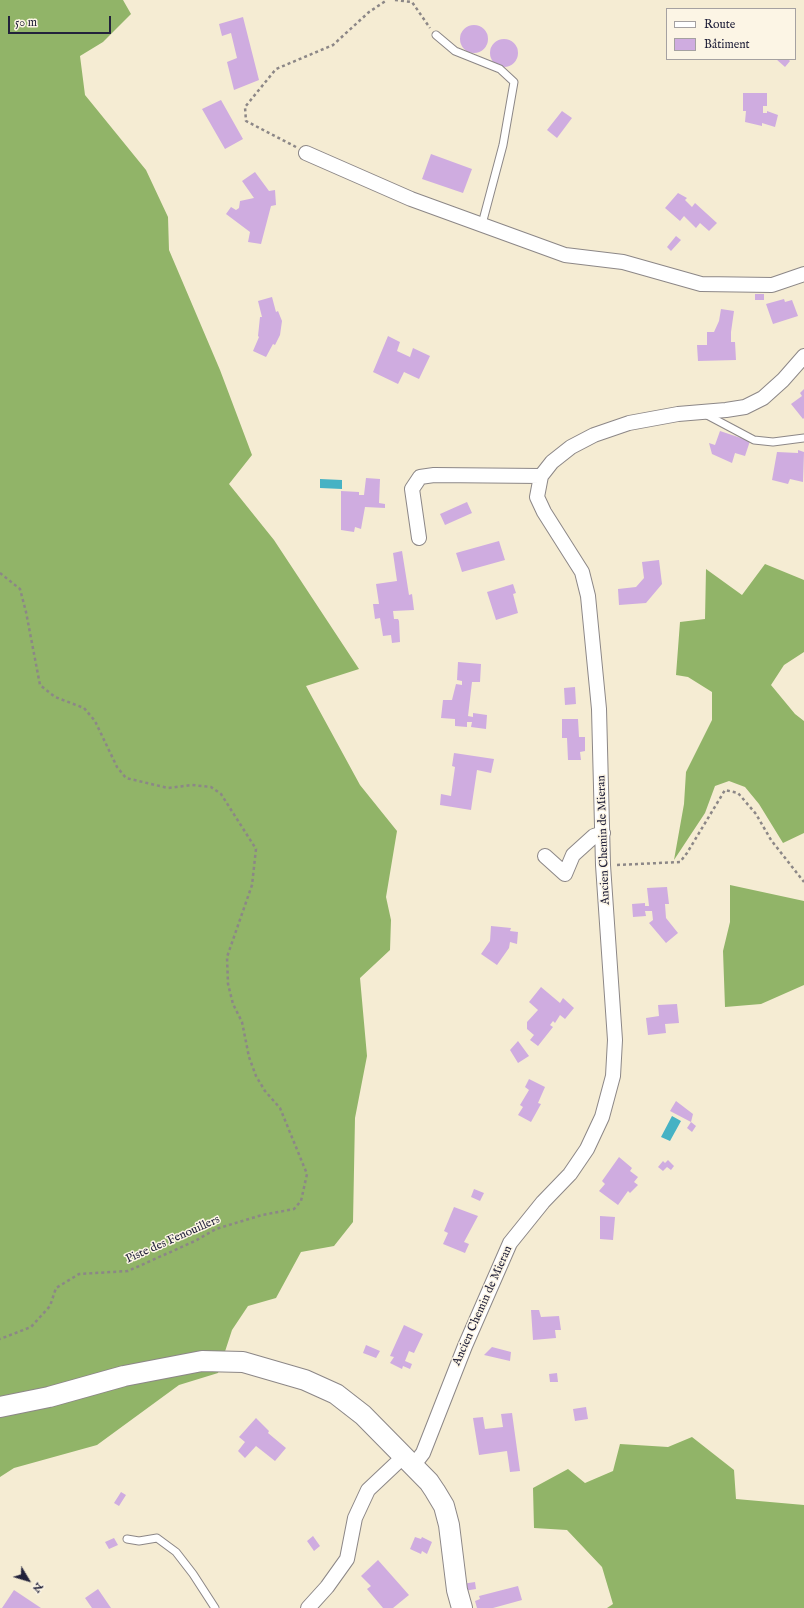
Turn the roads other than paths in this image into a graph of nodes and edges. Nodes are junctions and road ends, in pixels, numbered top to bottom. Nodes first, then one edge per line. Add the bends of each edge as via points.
1 (436, 35) road end
2 (306, 153) road end
3 (482, 224) junction
4 (804, 274) edge
5 (804, 356) edge
6 (703, 412) junction
7 (804, 438) edge
8 (541, 476) junction
9 (418, 538) dead end
10 (603, 833) junction
11 (545, 856) dead end
12 (0, 1407) edge
13 (408, 1462) junction
14 (127, 1538) dead end
15 (215, 1608) edge
16 (308, 1608) edge
17 (462, 1608) edge

1 - 3 lane via 455,51 500,69 514,82 503,146
2 - 3 street via 411,199
3 - 4 street via 565,255 623,262 701,284 772,285
5 - 6 street via 763,398 746,407
6 - 7 lane via 754,440 773,442
6 - 8 street via 678,414 629,424 594,435 571,447 552,462
8 - 9 street via 420,477 412,489
8 - 10 street, Ancien Chemin de Mieran via 538,497 544,512 582,572 588,596 599,709
10 - 11 street via 594,836 573,855 565,874
10 - 13 street, Ancien Chemin de Mieran via 615,1040 613,1076 602,1117 587,1148 570,1174 543,1202 510,1243 422,1453
12 - 13 street via 49,1397 124,1376 202,1361 243,1362 300,1378 336,1394 363,1415
13 - 16 street, Ancien Chemin de Mieran via 368,1490 356,1518 347,1559
13 - 17 street via 428,1482 444,1506
14 - 15 lane via 139,1541 157,1538 176,1552

